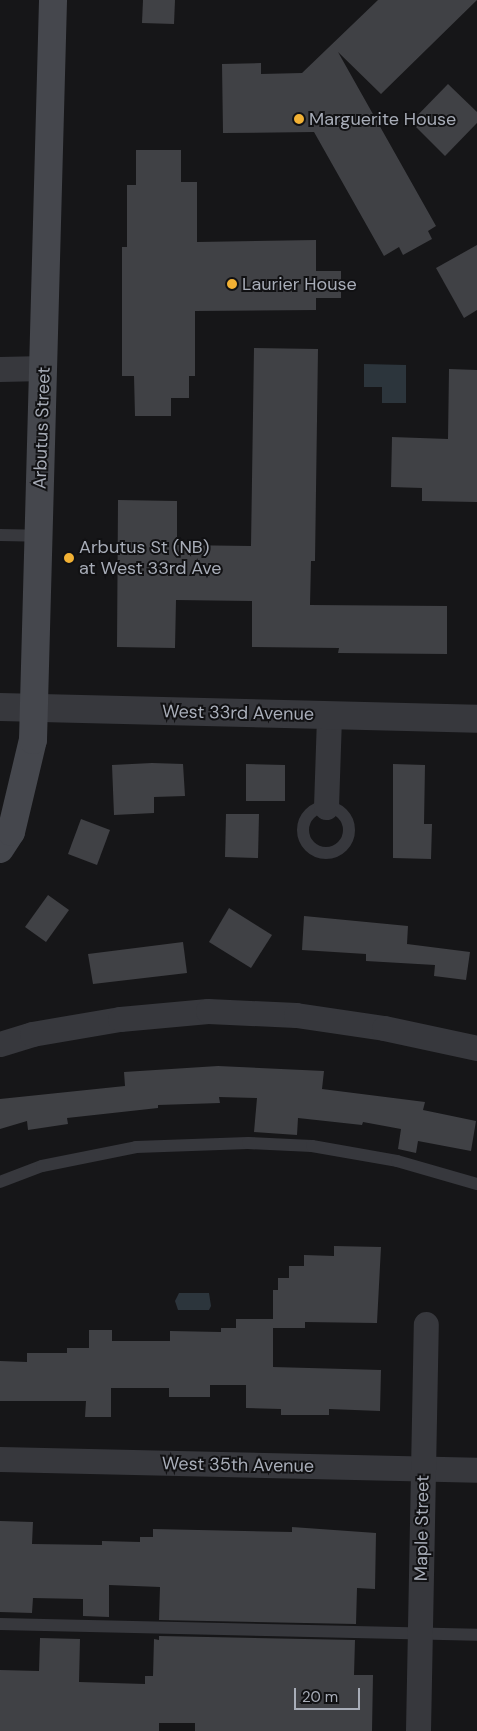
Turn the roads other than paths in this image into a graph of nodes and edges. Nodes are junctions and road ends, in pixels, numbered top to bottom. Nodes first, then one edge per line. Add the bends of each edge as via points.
1 (53, 0) edge
2 (44, 368) junction
3 (0, 369) edge
4 (0, 535) edge
5 (39, 536) junction
6 (0, 706) edge
7 (34, 708) junction
8 (329, 715) junction
9 (477, 719) edge
10 (326, 807) dead end
11 (0, 849) edge
12 (0, 1044) edge
13 (477, 1048) edge
14 (0, 1182) edge
15 (477, 1184) edge
16 (426, 1324) dead end
17 (0, 1459) edge
18 (423, 1469) junction
19 (477, 1470) edge
20 (0, 1624) edge
21 (420, 1634) junction
22 (477, 1635) edge
23 (418, 1731) edge

1 - 2 main road, Arbutus Street
2 - 3 street
2 - 5 main road, Arbutus Street
4 - 5 lane
5 - 7 main road, Arbutus Street
6 - 7 street, West 33rd Avenue
7 - 8 street, West 33rd Avenue
7 - 11 main road, Arbutus Street via 33,740 26,779 11,832
8 - 9 street, West 33rd Avenue
8 - 10 street
12 - 13 street via 32,1034 120,1019 208,1011 296,1014
14 - 15 lane via 42,1166 136,1147 248,1143 312,1146 397,1161
16 - 18 street, Maple Street
17 - 18 street, West 35th Avenue
18 - 19 street, West 35th Avenue
18 - 21 street, Maple Street
20 - 21 lane
21 - 22 lane
21 - 23 street, Maple Street

